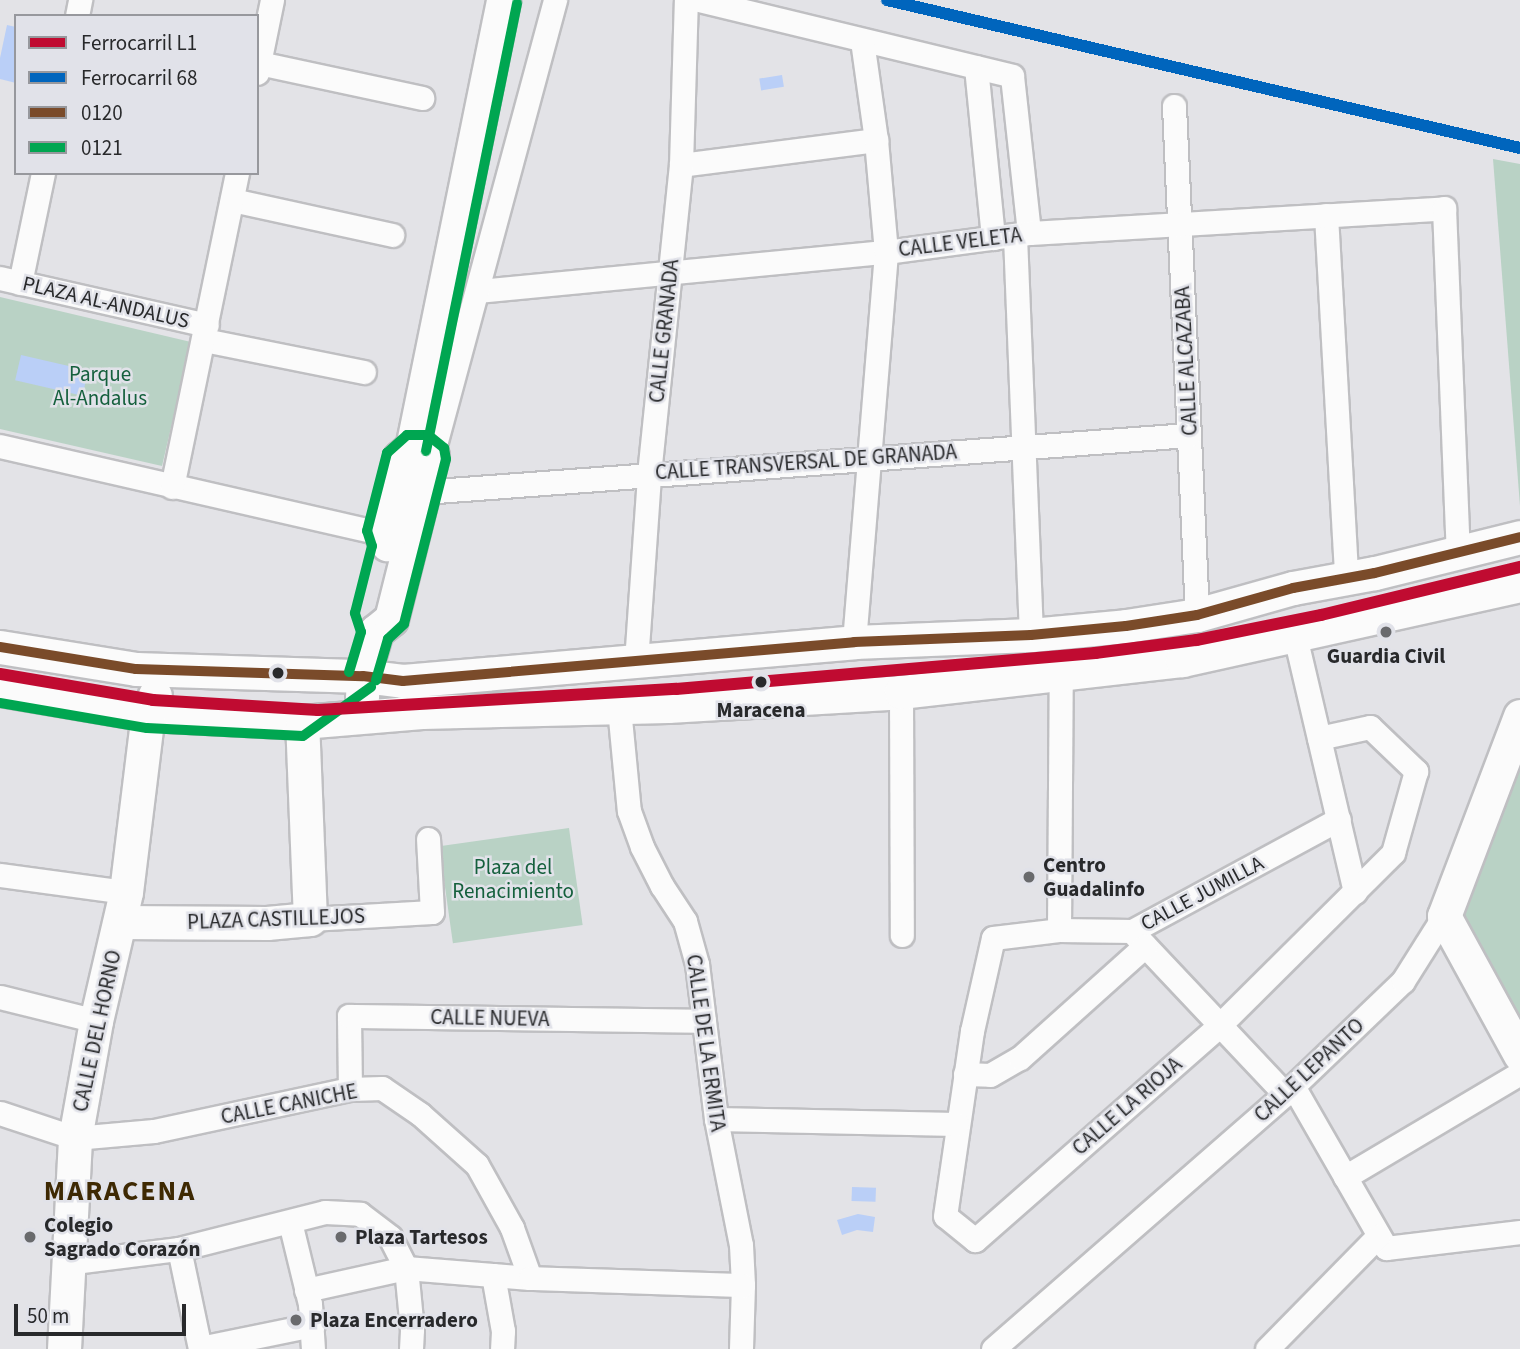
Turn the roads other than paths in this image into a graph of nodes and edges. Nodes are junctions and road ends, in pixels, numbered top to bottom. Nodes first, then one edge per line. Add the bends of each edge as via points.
1 (272, 0) edge
2 (503, 0) edge
3 (555, 0) edge
4 (686, 0) edge
5 (699, 0) edge
6 (862, 40) junction
7 (259, 63) edge
8 (976, 67) junction
9 (259, 68) edge
10 (422, 99) dead end
11 (1174, 106) dead end
12 (876, 140) junction
13 (681, 165) junction
14 (42, 175) edge
15 (237, 175) edge
16 (232, 200) junction
17 (1326, 215) junction
18 (1179, 223) junction
19 (392, 235) dead end
20 (1012, 236) junction
21 (886, 252) junction
22 (670, 274) junction
23 (10, 280) edge
24 (478, 291) junction
25 (206, 332) junction
26 (364, 372) dead end
27 (1189, 435) junction
28 (1022, 445) junction
29 (0, 446) edge
30 (422, 452) junction
31 (870, 457) junction
32 (649, 474) junction
33 (172, 487) junction
34 (423, 492) junction
35 (1520, 537) edge
36 (393, 538) junction
37 (1458, 553) junction
38 (1346, 578) junction
39 (1520, 585) edge
40 (1197, 615) junction
41 (1031, 635) junction
42 (1295, 636) junction
43 (854, 642) junction
44 (0, 647) edge
45 (636, 662) junction
46 (176, 668) junction
47 (1061, 675) junction
48 (363, 676) junction
49 (0, 689) edge
50 (901, 692) junction
51 (619, 708) junction
52 (148, 714) junction
53 (1520, 716) edge
54 (362, 718) junction
55 (302, 722) junction
56 (1319, 738) junction
57 (1339, 819) junction
58 (428, 839) dead end
59 (0, 875) edge
60 (1355, 892) junction
61 (123, 907) junction
62 (1444, 916) junction
63 (310, 919) junction
64 (1059, 930) junction
65 (902, 935) dead end
66 (1139, 938) junction
67 (0, 997) edge
68 (96, 1021) junction
69 (704, 1021) junction
70 (1220, 1025) junction
71 (1520, 1055) edge
72 (1520, 1073) edge
73 (965, 1074) junction
74 (350, 1089) junction
75 (1289, 1090) junction
76 (0, 1113) edge
77 (716, 1119) junction
78 (957, 1124) junction
79 (75, 1138) junction
80 (1345, 1177) junction
81 (290, 1222) junction
82 (1520, 1232) edge
83 (1378, 1236) junction
84 (178, 1249) junction
85 (66, 1264) junction
86 (406, 1268) junction
87 (493, 1275) junction
88 (530, 1278) junction
89 (743, 1285) junction
90 (310, 1306) junction
91 (200, 1348) edge
92 (64, 1349) edge
93 (313, 1349) edge
94 (411, 1349) edge
95 (502, 1349) edge
96 (741, 1349) edge
97 (993, 1349) edge
98 (1267, 1349) edge

1 - 7 street
2 - 30 street
3 - 24 street
4 - 13 street, CALLE GRANADA
5 - 6 street
6 - 8 street
6 - 12 street
8 - 20 street
8 - 20 street via 1012,76
9 - 10 street
11 - 18 street, CALLE ALCAZABA
12 - 13 street
12 - 21 street
13 - 22 street, CALLE GRANADA
14 - 23 street
15 - 16 street
16 - 19 street
16 - 25 street
17 - 18 street, CALLE VELETA
17 - 37 street, CALLE VELETA via 1444,208
17 - 38 street
18 - 20 street, CALLE VELETA
18 - 27 street, CALLE ALCAZABA
20 - 21 street, CALLE VELETA
20 - 28 street
21 - 22 street, CALLE VELETA
21 - 31 street
22 - 24 street, CALLE VELETA
22 - 32 street, CALLE GRANADA
23 - 25 street, PLAZA AL-ANDALUS
24 - 30 street
25 - 26 street
25 - 33 street, PLAZA AL-ANDALUS
27 - 28 street, CALLE TRANSVERSAL DE GRANADA
27 - 40 street, CALLE ALCAZABA
28 - 31 street, CALLE TRANSVERSAL DE GRANADA
28 - 41 street
29 - 33 street
30 - 34 street
30 - 36 street via 400,458
31 - 32 street, CALLE TRANSVERSAL DE GRANADA
31 - 43 street
32 - 34 street, CALLE TRANSVERSAL DE GRANADA
32 - 45 street, CALLE GRANADA
33 - 36 street
34 - 36 street
35 - 37 street
36 - 48 street via 369,615 376,631
37 - 38 street
38 - 40 street
39 - 42 street
40 - 41 street
41 - 43 street
42 - 47 street via 1182,660
42 - 56 street
43 - 45 street
44 - 46 street via 136,669
45 - 48 street via 403,681
46 - 48 street
46 - 52 street, CALLE DEL HORNO via 158,687
47 - 50 street
47 - 64 street
48 - 54 street
48 - 55 street
49 - 52 street
50 - 51 street
50 - 65 street
51 - 54 street via 422,712
51 - 69 street, CALLE DE LA ERMITA via 629,811 642,847 685,921 697,964
52 - 55 street
52 - 61 street, CALLE DEL HORNO
53 - 62 street, CALLE LEPANTO
54 - 55 street
55 - 63 street
56 - 57 street
56 - 60 street, CALLE LA RIOJA via 1370,727 1416,771 1393,853
57 - 60 street
57 - 66 street, CALLE JUMILLA
58 - 63 street, PLAZA CASTILLEJOS via 432,912
59 - 61 street
60 - 70 street, CALLE LA RIOJA
61 - 63 street, PLAZA CASTILLEJOS via 267,923
61 - 68 street, CALLE DEL HORNO
62 - 71 street
62 - 75 street, CALLE LEPANTO via 1403,981
64 - 66 street, CALLE JUMILLA
64 - 73 street, CALLE JUMILLA via 993,938
66 - 70 street
66 - 73 street via 1020,1058 990,1075
67 - 68 street
68 - 79 street, CALLE DEL HORNO
69 - 74 street, CALLE NUEVA via 349,1016
69 - 77 street, CALLE DE LA ERMITA
70 - 75 street
70 - 78 street, CALLE LA RIOJA via 975,1240 945,1216
72 - 80 street
73 - 78 street, CALLE JUMILLA
74 - 79 street, CALLE CANICHE via 153,1131
74 - 88 street, CALLE CANICHE via 382,1088 420,1114 477,1165 512,1228
75 - 80 street
75 - 97 street, CALLE LEPANTO
76 - 79 street
77 - 78 street
77 - 89 street, CALLE DE LA ERMITA via 734,1197
79 - 85 street, CALLE DEL HORNO
80 - 83 street
81 - 84 street
81 - 86 street via 325,1212 360,1214 390,1237
81 - 90 street
82 - 83 street via 1386,1248
83 - 98 street
84 - 85 street
84 - 91 street
85 - 92 street, CALLE DEL HORNO
86 - 87 street
86 - 90 street
86 - 94 street
87 - 88 street
87 - 95 street
88 - 89 street
89 - 96 street, CALLE DE LA ERMITA
90 - 91 street
90 - 93 street

